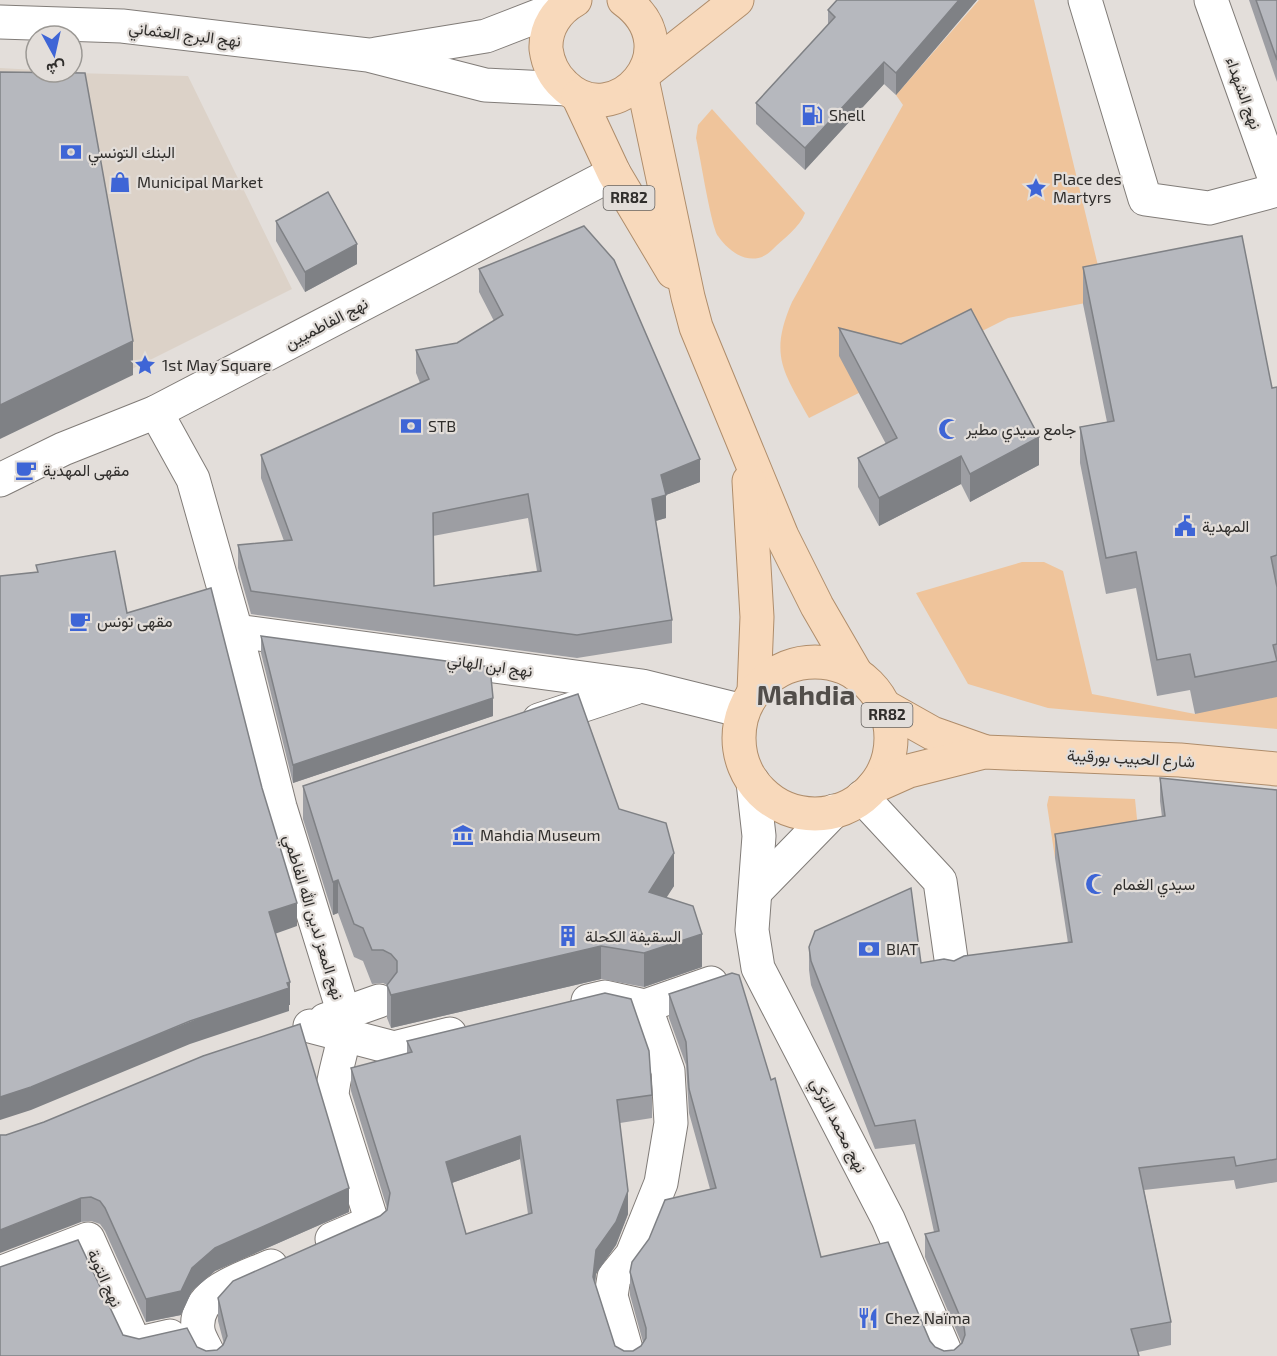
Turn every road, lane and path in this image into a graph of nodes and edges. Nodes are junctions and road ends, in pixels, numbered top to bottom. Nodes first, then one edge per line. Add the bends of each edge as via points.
1 (624, 0) edge
2 (737, 0) edge
3 (1085, 0) edge
4 (1211, 0) edge
5 (570, 3) edge
6 (0, 21) edge
7 (368, 55) junction
8 (644, 75) junction
9 (573, 92) junction
10 (614, 173) junction
11 (1277, 185) edge
12 (1277, 190) edge
13 (688, 297) junction
14 (156, 412) junction
15 (744, 446) junction
16 (0, 480) edge
17 (236, 631) junction
18 (857, 675) junction
19 (642, 686) junction
20 (748, 701) junction
21 (884, 706) junction
22 (506, 731) edge
23 (984, 752) junction
24 (1277, 769) edge
25 (753, 782) junction
26 (314, 796) edge
27 (857, 798) junction
28 (280, 807) junction
29 (757, 890) junction
30 (952, 966) edge
31 (758, 968) junction
32 (380, 1001) dead end
33 (645, 1006) junction
34 (561, 1008) edge
35 (345, 1025) junction
36 (483, 1026) edge
37 (298, 1030) edge
38 (0, 1273) edge
39 (203, 1343) edge
40 (628, 1356) edge
41 (947, 1356) edge

1 - 8 main road, RR82 via 638,9 652,39 652,56
2 - 8 main road
3 - 12 street via 1145,199 1209,208
4 - 11 street, نهج الشهداء
5 - 7 street, نهج البرج العثماني via 486,36
5 - 9 main road, RR82 via 548,30 546,46 548,62 556,77
6 - 7 street, نهج البرج العثماني via 122,26
7 - 9 street, نهج البرج العثماني via 485,85
8 - 9 main road via 623,94 608,99
8 - 13 main road, RR82
9 - 10 main road, RR82
10 - 13 main road, RR82
10 - 14 street, نهج الفاطميين
13 - 15 main road, RR82 via 696,327
14 - 16 street, نهج الفاطميين via 63,449
14 - 17 street, نهج المعز لدين الله الفاطمي via 193,479
15 - 18 main road, RR82 via 782,536
15 - 20 main road, RR82 via 754,542 756,617
17 - 19 street, نهج ابن الهاني
17 - 28 street, نهج المعز لدين الله الفاطمي
18 - 20 main road, RR82 via 837,665 791,665 771,675
18 - 21 main road, RR82 via 873,688
19 - 20 street, نهج ابن الهاني
19 - 22 street
20 - 25 main road, RR82 via 739,744
21 - 23 main road, شارع الحبيب بورقيبة / RR82 via 932,733
21 - 27 main road, RR82 via 891,739 889,756
23 - 24 main road, شارع الحبيب بورقيبة / RR82 via 1180,760
23 - 27 main road, شارع الحبيب بورقيبة / RR82 via 928,765
25 - 27 main road, RR82 via 768,799 789,809 811,813
25 - 29 street, نهج محمد التركي via 759,836
26 - 28 street
27 - 29 street
27 - 30 street via 940,881
28 - 35 street, نهج المعز لدين الله الفاطمي
29 - 31 street, نهج محمد التركي via 752,930
31 - 33 street
31 - 41 street, نهج محمد التركي via 888,1219
32 - 35 street
33 - 34 street via 605,997
33 - 40 street via 668,1071 671,1123 660,1184 632,1255 614,1277 611,1296
35 - 36 street via 394,1048
35 - 37 street
35 - 39 street via 332,1095 372,1222 223,1288 209,1298 200,1312
38 - 39 street, نهج التوبة via 88,1239 135,1344

